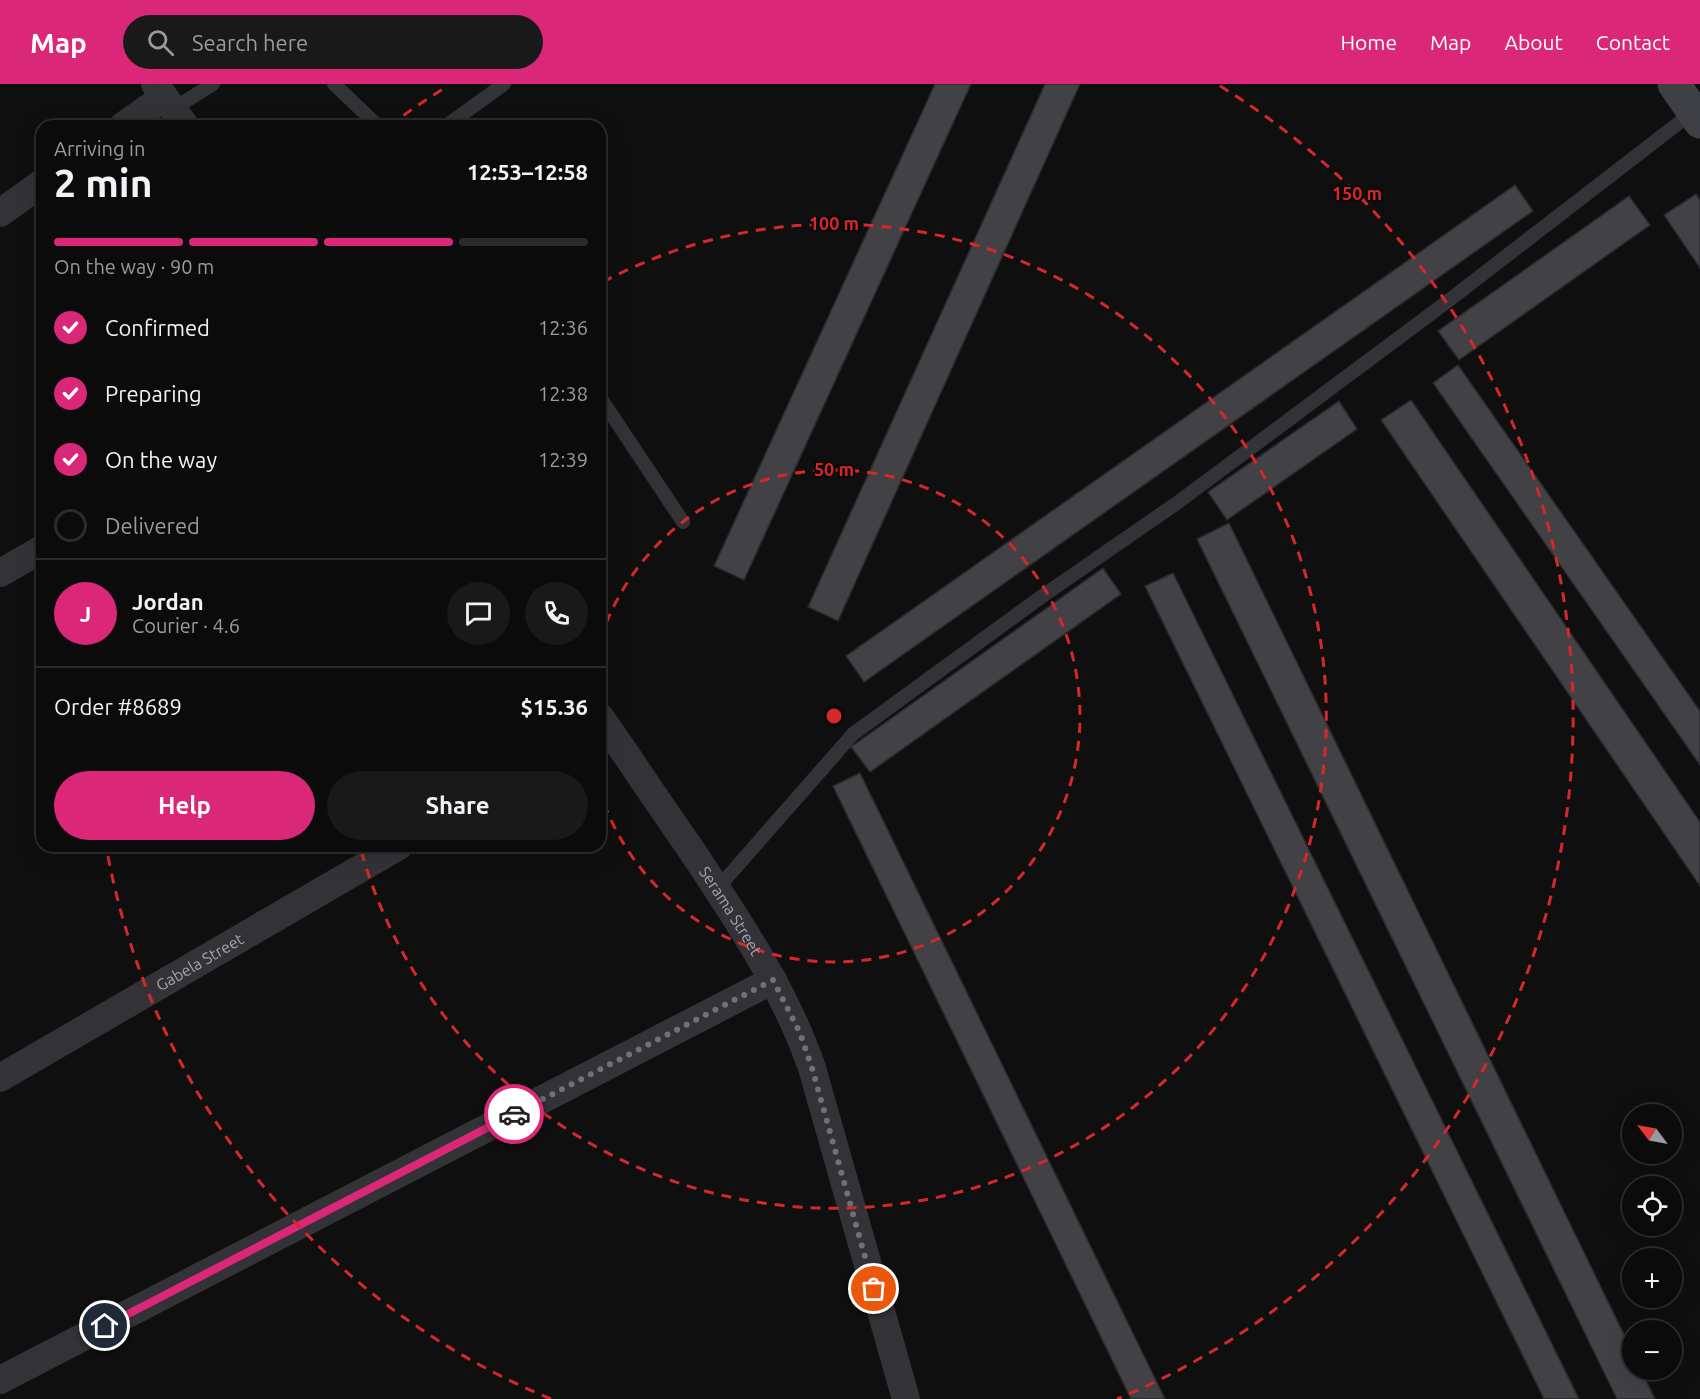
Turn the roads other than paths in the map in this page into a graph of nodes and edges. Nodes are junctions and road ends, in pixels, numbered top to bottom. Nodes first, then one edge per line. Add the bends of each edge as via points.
1 (213, 84) edge
2 (334, 84) edge
3 (504, 84) edge
4 (1674, 84) edge
5 (169, 104) edge
6 (1697, 117) edge
7 (136, 120) edge
8 (372, 120) edge
9 (454, 120) edge
10 (36, 187) edge
11 (0, 213) edge
12 (606, 406) edge
13 (683, 522) dead end
14 (36, 552) edge
15 (0, 573) edge
16 (606, 730) edge
17 (389, 852) edge
18 (717, 889) junction
19 (773, 980) junction
20 (0, 1078) edge
21 (0, 1380) edge
22 (906, 1399) edge

1 - 5 lane
2 - 8 lane
3 - 9 lane
4 - 6 street
5 - 7 street
6 - 18 lane via 1186,496 853,734
10 - 11 street
12 - 13 lane
14 - 15 street
16 - 18 street, Serama Street
17 - 20 street, Gabela Street
18 - 19 street, Serama Street
19 - 21 street
19 - 22 street, Serama Street via 800,1033 812,1068

